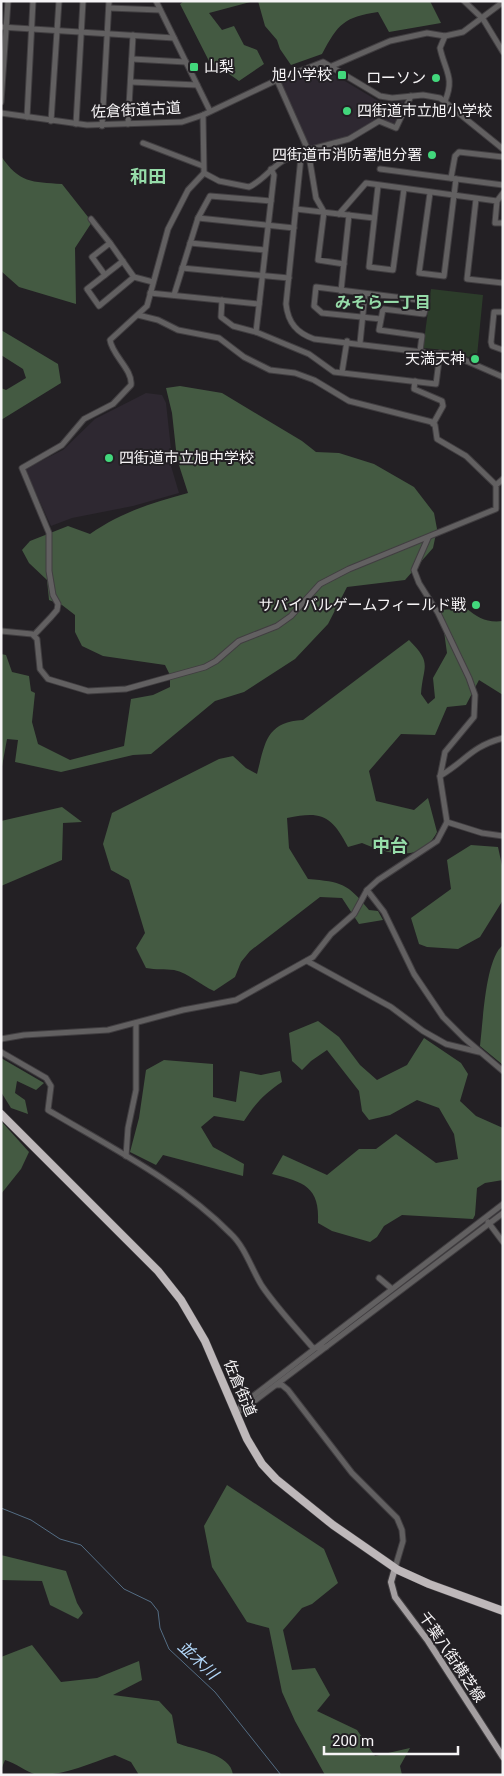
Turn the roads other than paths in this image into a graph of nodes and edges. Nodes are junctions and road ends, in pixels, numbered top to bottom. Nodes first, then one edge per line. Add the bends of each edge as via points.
1 (8, 1) edge
2 (33, 1) edge
3 (59, 1) edge
4 (84, 1) edge
5 (109, 1) edge
6 (156, 1) edge
7 (464, 1) edge
8 (503, 2) edge
9 (109, 8) junction
10 (160, 10) junction
11 (483, 19) junction
12 (4, 27) edge
13 (32, 29) junction
14 (57, 30) junction
15 (82, 32) junction
16 (107, 34) junction
17 (133, 35) junction
18 (445, 36) junction
19 (174, 38) junction
20 (503, 52) edge
21 (132, 59) junction
22 (186, 62) junction
23 (332, 66) junction
24 (277, 80) junction
25 (131, 82) junction
26 (197, 85) junction
27 (411, 96) junction
28 (1, 102) edge
29 (445, 102) junction
30 (210, 111) junction
31 (1, 113) edge
32 (203, 114) junction
33 (27, 116) junction
34 (51, 121) junction
35 (76, 124) junction
36 (128, 124) junction
37 (102, 126) junction
38 (143, 143) dead end
39 (503, 149) edge
40 (308, 150) junction
41 (301, 157) junction
42 (503, 158) edge
43 (203, 166) junction
44 (271, 169) junction
45 (380, 169) dead end
46 (204, 173) junction
47 (453, 178) junction
48 (503, 185) edge
49 (378, 186) junction
50 (404, 189) junction
51 (430, 192) junction
52 (503, 193) edge
53 (453, 196) junction
54 (476, 198) junction
55 (271, 200) junction
56 (497, 201) junction
57 (296, 209) junction
58 (324, 212) junction
59 (339, 214) junction
60 (349, 215) junction
61 (198, 218) junction
62 (374, 218) junction
63 (92, 219) dead end
64 (503, 223) edge
65 (268, 224) junction
66 (294, 228) junction
67 (110, 243) junction
68 (190, 243) junction
69 (265, 250) junction
70 (123, 261) junction
71 (344, 264) junction
72 (182, 268) junction
73 (105, 275) junction
74 (263, 276) junction
75 (134, 277) junction
76 (289, 278) junction
77 (153, 282) junction
78 (503, 284) edge
79 (341, 291) junction
80 (150, 293) junction
81 (365, 294) junction
82 (174, 295) junction
83 (222, 300) junction
84 (259, 304) junction
85 (503, 312) edge
86 (138, 315) junction
87 (362, 318) junction
88 (381, 320) junction
89 (256, 332) junction
90 (347, 342) junction
91 (360, 343) junction
92 (503, 350) edge
93 (420, 351) junction
94 (440, 353) junction
95 (342, 372) junction
96 (503, 377) edge
97 (415, 381) junction
98 (433, 424) junction
99 (503, 479) edge
100 (496, 485) junction
101 (428, 538) junction
102 (1, 631) edge
103 (34, 635) junction
104 (503, 738) edge
105 (440, 776) junction
106 (447, 822) junction
107 (503, 836) edge
108 (367, 890) junction
109 (307, 961) junction
110 (136, 1023) junction
111 (1, 1039) edge
112 (1, 1052) edge
113 (482, 1053) junction
114 (503, 1070) edge
115 (1, 1114) edge
116 (126, 1156) junction
117 (503, 1204) edge
118 (503, 1213) edge
119 (484, 1218) junction
120 (488, 1223) junction
121 (503, 1242) edge
122 (379, 1278) dead end
123 (390, 1288) junction
124 (402, 1289) junction
125 (313, 1348) junction
126 (326, 1348) junction
127 (288, 1376) junction
128 (276, 1384) junction
129 (288, 1390) junction
130 (235, 1413) junction
131 (395, 1568) junction
132 (503, 1611) edge
133 (503, 1756) edge

1 - 12 street
2 - 13 street
3 - 14 street
4 - 15 street
5 - 9 street
6 - 10 street
7 - 11 street
8 - 11 street
9 - 10 street
9 - 16 street
10 - 19 street
11 - 18 street via 463,32
11 - 20 street
12 - 13 street
12 - 28 street
13 - 14 street
13 - 33 street
14 - 15 street
14 - 34 street
15 - 16 street
15 - 35 street
16 - 17 street
16 - 37 street
17 - 19 street
17 - 21 street
18 - 23 street via 427,33 390,41
18 - 29 street via 440,48 445,70 451,79
19 - 22 street
21 - 22 street
21 - 25 street
22 - 26 street
23 - 24 street, 佐倉街道古道 via 318,63
23 - 27 street via 380,96
24 - 30 street, 佐倉街道古道
24 - 40 street
25 - 26 street
25 - 36 street
26 - 30 street
27 - 29 street via 429,95
27 - 40 street via 396,128 379,121 349,139
29 - 39 street
30 - 32 street, 佐倉街道古道
31 - 33 street, 佐倉街道古道
32 - 36 street, 佐倉街道古道 via 182,122
32 - 43 street
33 - 34 street, 佐倉街道古道
34 - 35 street, 佐倉街道古道
35 - 37 street, 佐倉街道古道
36 - 37 street, 佐倉街道古道
38 - 43 street
40 - 41 street
40 - 58 street via 316,198
41 - 44 street via 291,156
41 - 57 street
42 - 47 street via 459,152 455,156
43 - 46 street
44 - 46 street via 249,187 219,181
44 - 55 street via 274,175
45 - 47 street
46 - 77 street via 188,190 168,229
47 - 48 street
47 - 53 street
49 - 50 street
49 - 59 street via 366,183
49 - 62 street
50 - 51 street
50 - 62 street via 394,270 369,267
51 - 53 street
51 - 53 street via 419,274 444,276
52 - 56 street
53 - 54 street
54 - 56 street
54 - 78 street via 467,279
55 - 61 street via 210,196
55 - 65 street
56 - 64 street via 495,223
57 - 58 street
57 - 66 street
58 - 59 street
58 - 71 street via 318,260
59 - 60 street
60 - 62 street
60 - 71 street
61 - 65 street
61 - 68 street
63 - 67 street
65 - 66 street
65 - 69 street
66 - 76 street
67 - 70 street
67 - 73 street via 92,257
68 - 69 street
68 - 72 street
69 - 74 street
70 - 73 street
70 - 75 street
71 - 79 street
72 - 74 street
72 - 82 street
73 - 75 street via 87,289 99,306
74 - 76 street
74 - 84 street
75 - 77 street
76 - 90 street via 286,304 288,317 294,326 305,336
77 - 80 street
79 - 81 street
79 - 87 street via 316,287 314,306 322,313
80 - 82 street
80 - 86 street via 146,306
81 - 87 street
81 - 88 street via 427,301 424,314 383,309
82 - 83 street
83 - 84 street
83 - 89 street via 220,317 234,326
84 - 89 street
85 - 92 street via 494,312 491,342 492,346
86 - 98 street via 178,330 219,338 244,357 270,370 295,373 314,380 349,401
86 - 103 street via 110,340 131,378 131,385 113,404 84,419 62,445 22,468 49,533 48,571 58,604 52,617
87 - 88 street
87 - 91 street
88 - 93 street via 379,330 422,336
89 - 95 street via 309,354 334,372
90 - 91 street
90 - 95 street
91 - 93 street
93 - 94 street
94 - 96 street via 455,356
94 - 97 street via 436,384
95 - 97 street
97 - 98 street via 414,389 442,401 443,406
98 - 100 street via 437,439 466,456
99 - 100 street
100 - 101 street via 496,509
101 - 103 street via 320,584 291,616 277,626 239,641 213,663 126,689 88,691 48,679 40,669
101 - 105 street via 414,570 442,620 474,695 474,718 445,752
102 - 103 street
104 - 105 street via 480,745 456,767
105 - 106 street
106 - 107 street
106 - 108 street via 431,847
108 - 109 street via 354,914
108 - 113 street via 384,912 414,974 443,1017
109 - 110 street via 236,1000
109 - 113 street via 391,1007 446,1044
110 - 111 street via 108,1030
110 - 116 street via 136,1090
112 - 116 street via 46,1078 51,1086 48,1110
113 - 114 street
115 - 130 highway, 佐倉街道 via 167,1280 198,1326
116 - 125 street via 184,1195 233,1235 263,1287
117 - 119 street
118 - 120 street
119 - 120 street
119 - 123 street
120 - 121 street
120 - 124 street
122 - 123 street
123 - 124 street
123 - 125 street
124 - 126 street
125 - 126 street
125 - 130 street
126 - 127 street
127 - 128 street
127 - 129 street via 285,1384
128 - 129 street
128 - 130 street
129 - 131 street via 352,1472 396,1518 404,1541
130 - 131 highway, 佐倉街道 via 258,1457 276,1479 333,1525
131 - 132 highway, 佐倉街道
131 - 133 main road, 千葉八街横芝線 via 391,1582 395,1597 428,1641

